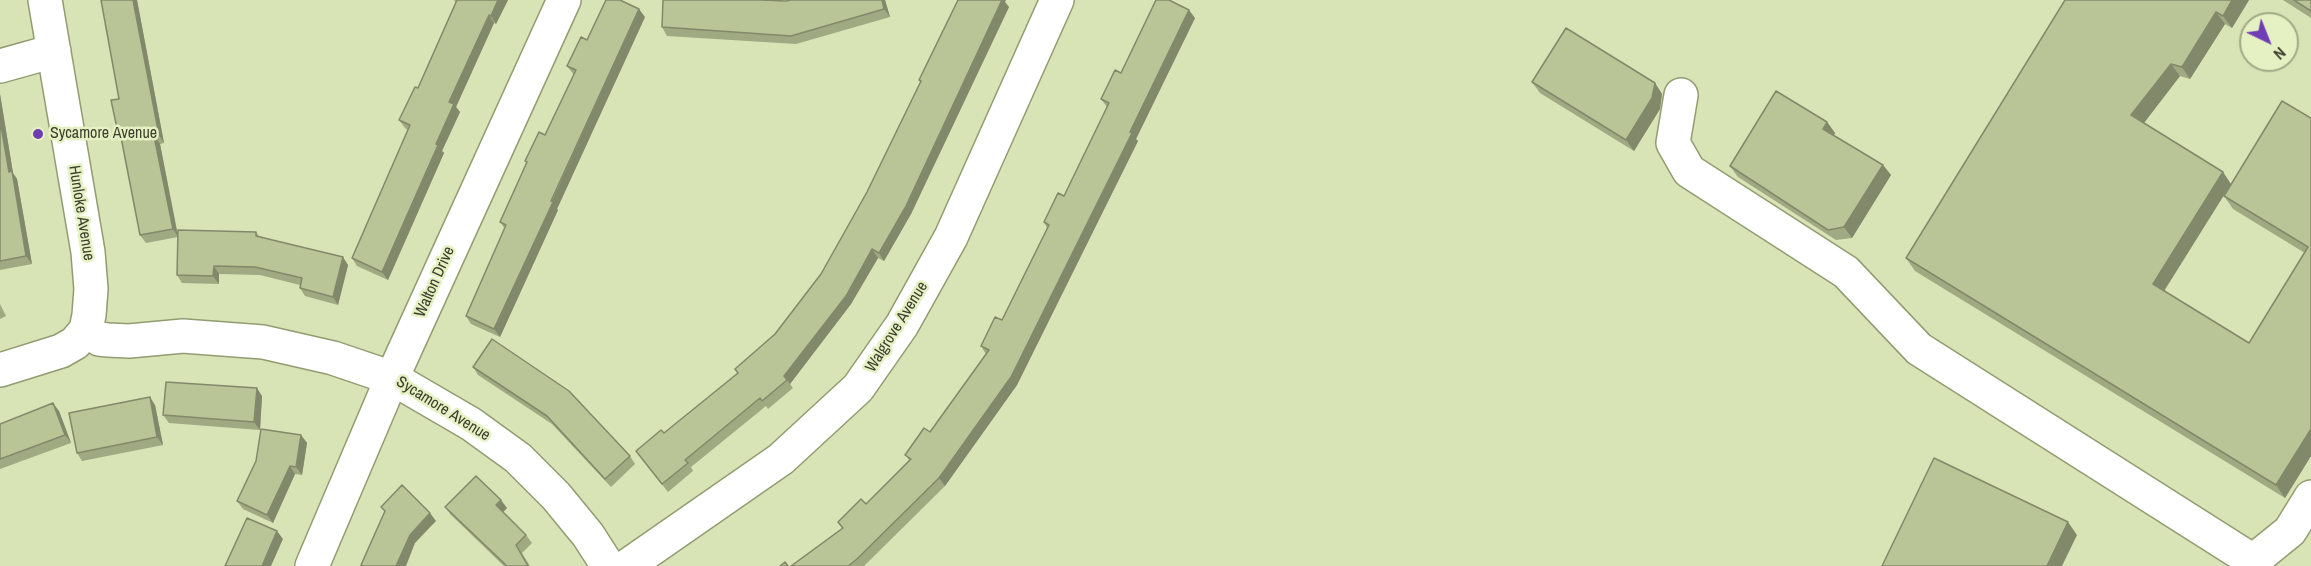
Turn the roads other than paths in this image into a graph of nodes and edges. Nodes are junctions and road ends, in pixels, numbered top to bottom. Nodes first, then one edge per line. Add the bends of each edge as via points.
1 (45, 0) edge
2 (564, 0) edge
3 (1057, 0) edge
4 (54, 51) junction
5 (0, 66) edge
6 (1681, 95) dead end
7 (86, 330) junction
8 (0, 370) edge
9 (392, 378) junction
10 (2311, 497) edge
11 (2254, 563) edge
12 (312, 566) edge
13 (608, 566) edge
14 (627, 566) edge

1 - 4 street, Hunloke Avenue
2 - 9 street, Walton Drive
3 - 14 street, Walgrove Avenue via 951,237 902,325 858,388 781,459
4 - 5 street
4 - 7 street, Hunloke Avenue via 88,252 91,289
6 - 11 street via 1674,143 1689,171 1846,272 1919,349
7 - 8 street via 61,351
7 - 9 street, Sycamore Avenue via 108,340 183,336 263,342 333,358
9 - 12 street, Walton Drive
9 - 13 street, Sycamore Avenue via 471,424 518,458 556,496
10 - 11 street via 2290,531

